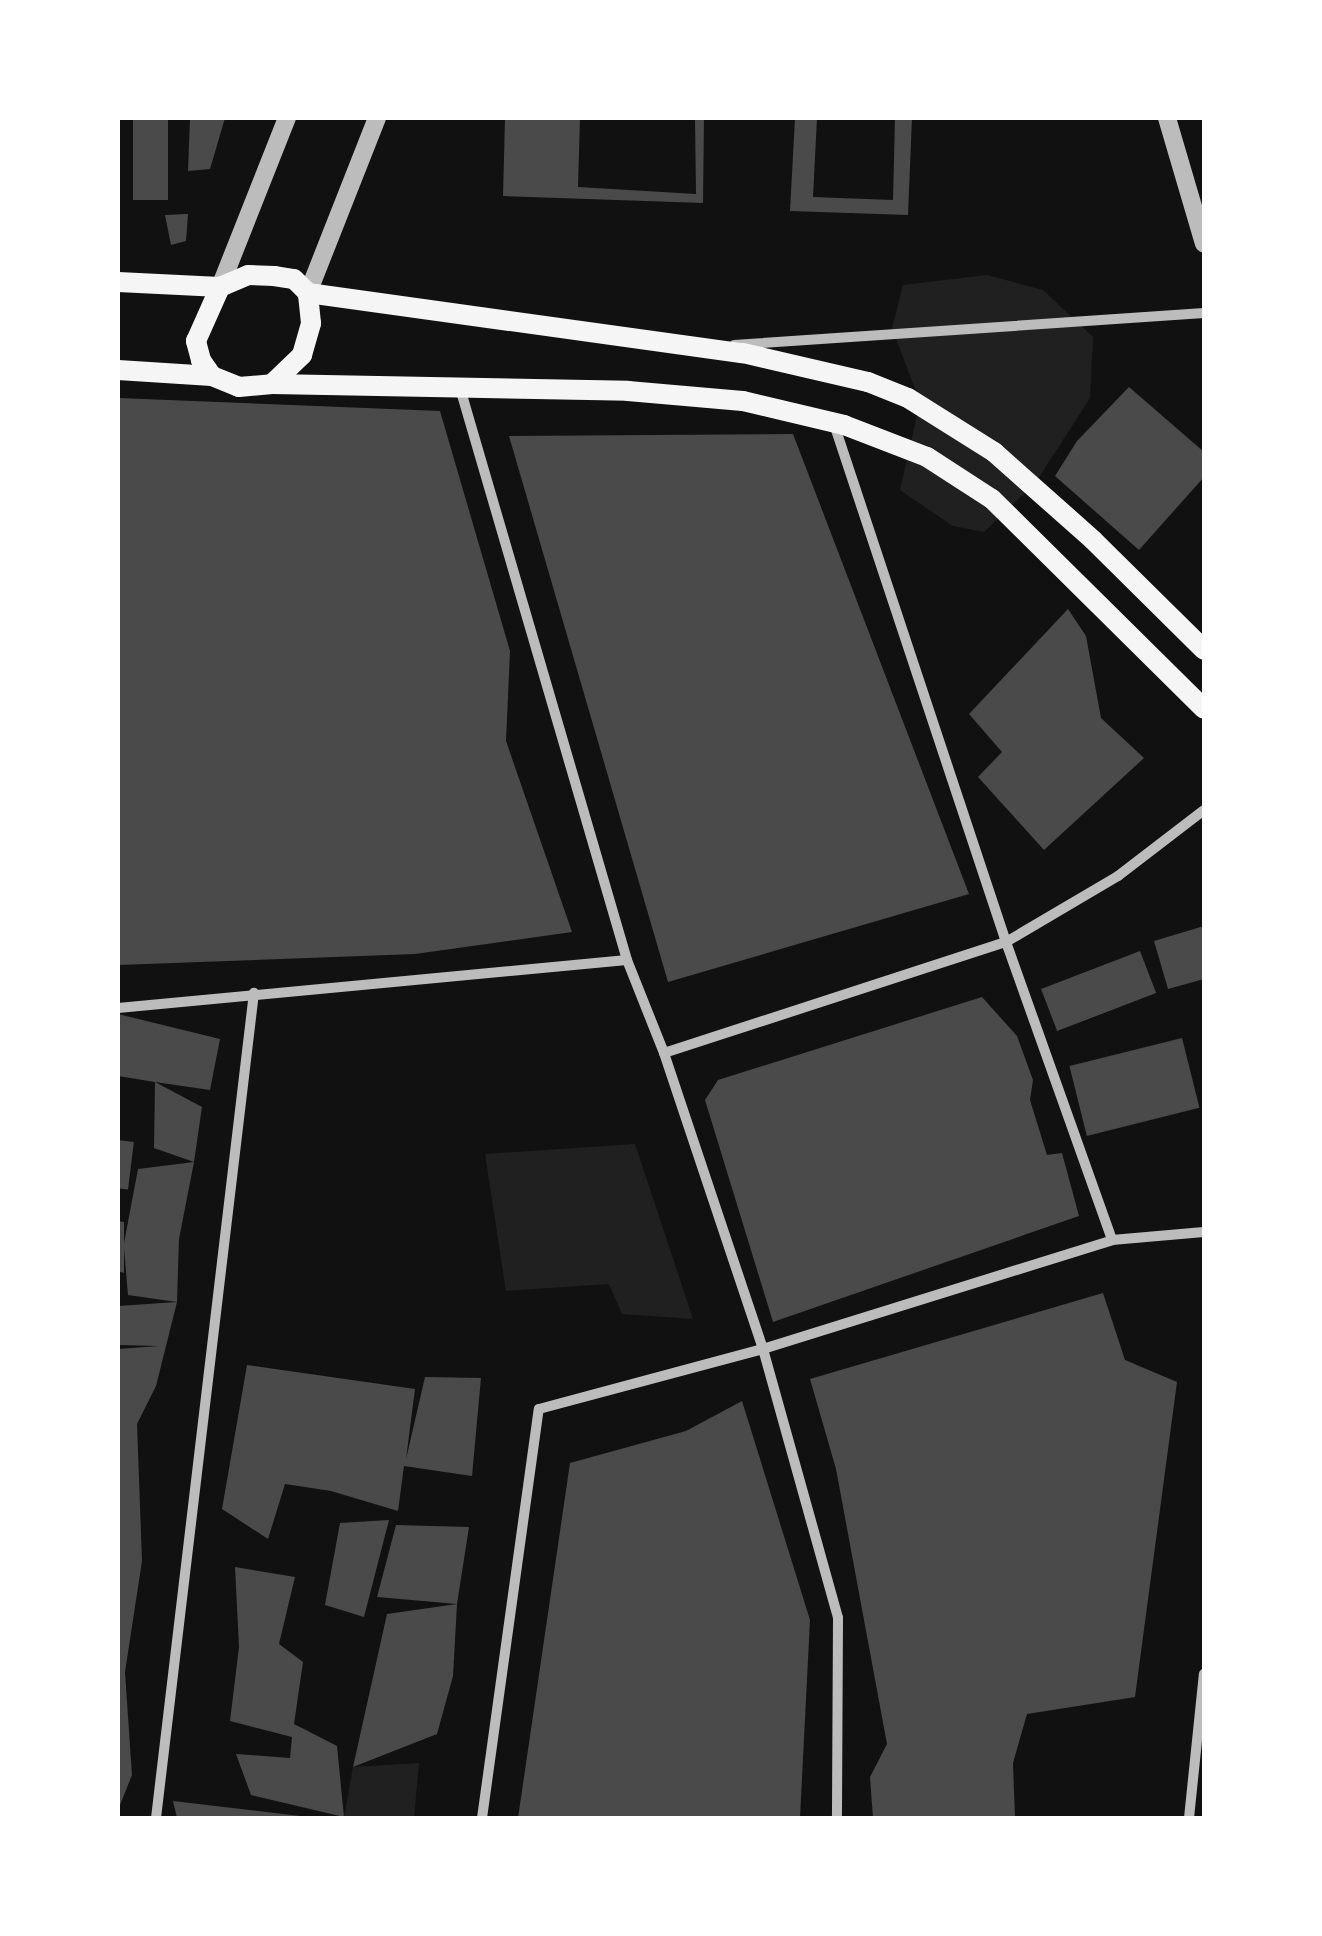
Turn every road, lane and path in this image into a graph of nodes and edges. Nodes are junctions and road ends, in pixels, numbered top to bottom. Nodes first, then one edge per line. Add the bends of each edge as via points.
1 (287, 118) edge
2 (377, 118) edge
3 (1167, 118) edge
4 (1204, 244) edge
5 (118, 282) edge
6 (220, 288) junction
7 (308, 293) junction
8 (1204, 313) edge
9 (698, 347) junction
10 (118, 370) edge
11 (212, 376) junction
12 (272, 384) junction
13 (460, 388) junction
14 (834, 423) junction
15 (1204, 650) edge
16 (1204, 709) edge
17 (1204, 810) edge
18 (1006, 942) junction
19 (627, 960) junction
20 (254, 993) junction
21 (118, 1008) edge
22 (664, 1054) junction
23 (1204, 1232) edge
24 (1112, 1240) junction
25 (764, 1349) junction
26 (1204, 1674) edge
27 (156, 1818) edge
28 (482, 1818) edge
29 (837, 1818) edge
30 (1189, 1818) edge

1 - 6 street
2 - 7 street
3 - 4 street
5 - 6 main road
6 - 7 main road via 248,275 274,276 294,279
6 - 11 main road via 196,341
7 - 9 main road
7 - 12 main road via 302,355
8 - 9 street
9 - 15 main road via 868,382 947,420 1044,496
10 - 11 main road
11 - 12 main road via 239,388
12 - 13 main road
13 - 14 main road via 743,401
13 - 19 street
14 - 16 main road via 927,457 992,499
14 - 18 street
17 - 18 street via 1118,876
18 - 22 street
18 - 24 street
19 - 20 street
19 - 22 street
20 - 21 street
20 - 27 street
22 - 25 street
23 - 24 street
24 - 25 street
25 - 28 street via 539,1408
25 - 29 street via 838,1618
26 - 30 street

